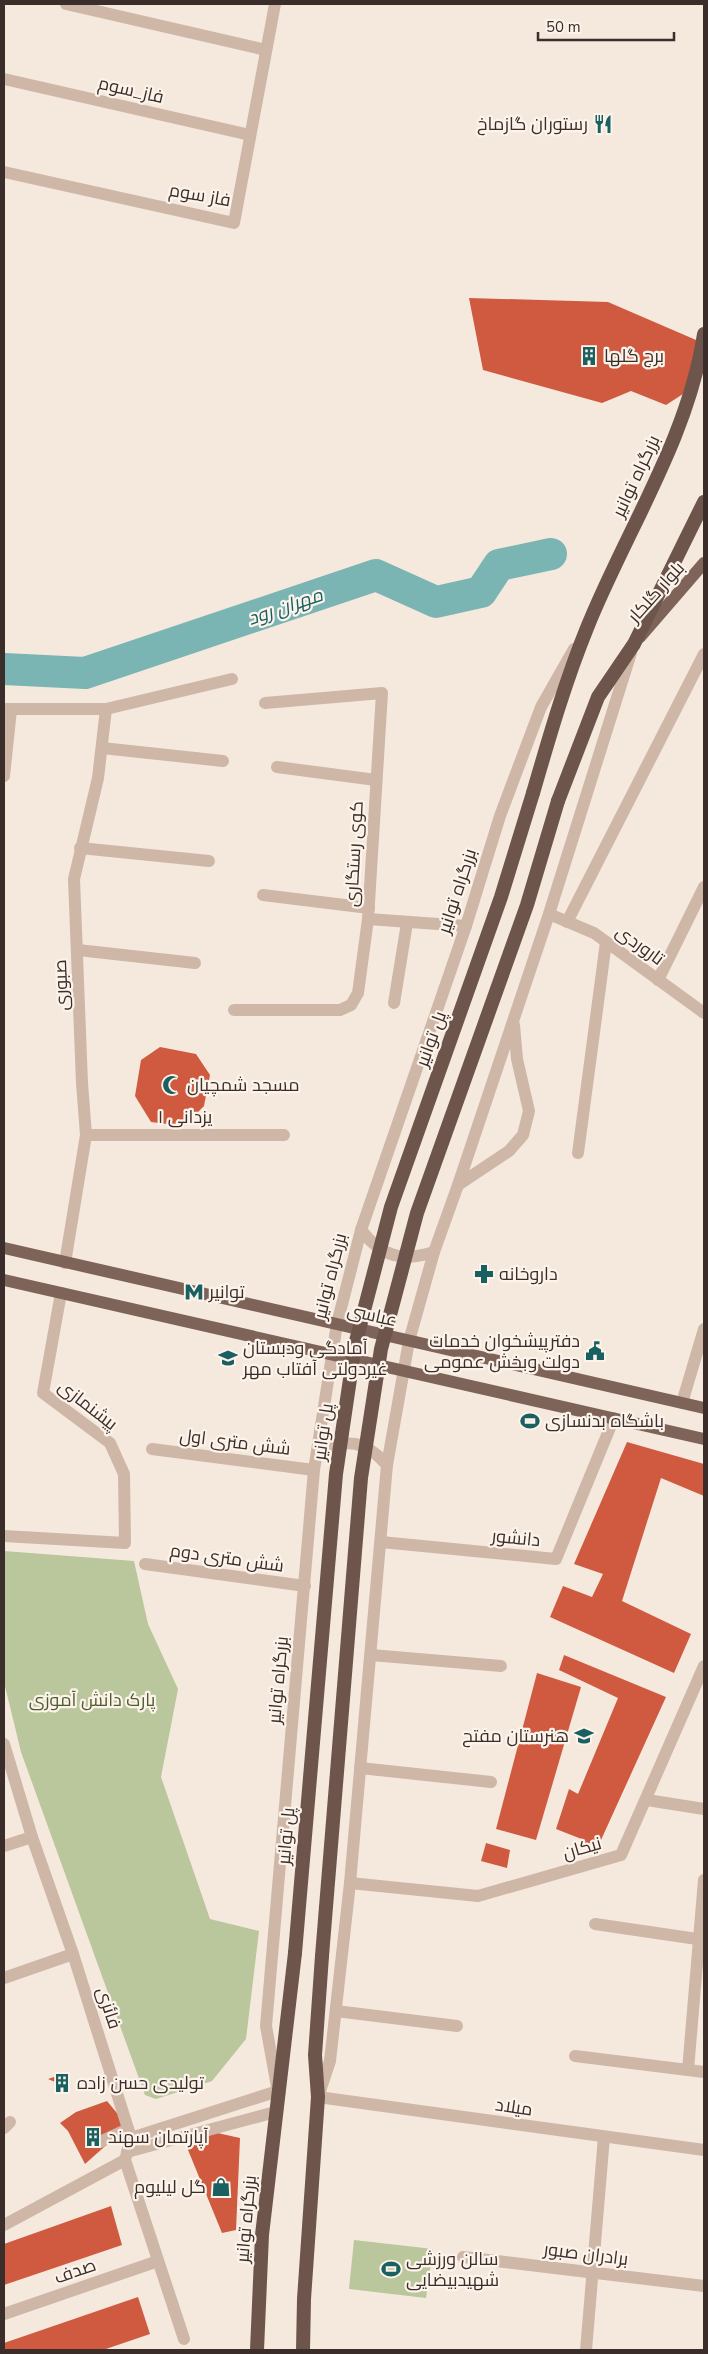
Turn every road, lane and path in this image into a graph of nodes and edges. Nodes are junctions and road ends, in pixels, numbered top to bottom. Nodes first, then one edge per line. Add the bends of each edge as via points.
1 (66, 4) edge
2 (274, 4) edge
3 (266, 50) junction
4 (4, 79) edge
5 (250, 135) junction
6 (4, 172) edge
7 (704, 334) edge
8 (704, 502) edge
9 (704, 563) edge
10 (587, 628) junction
11 (634, 644) junction
12 (704, 654) edge
13 (232, 679) dead end
14 (265, 703) dead end
15 (106, 709) junction
16 (7, 710) edge
17 (102, 748) junction
18 (223, 761) dead end
19 (277, 767) dead end
20 (4, 776) edge
21 (376, 780) junction
22 (532, 793) joint
23 (80, 848) junction
24 (209, 861) dead end
25 (704, 887) edge
26 (264, 895) dead end
27 (368, 913) junction
28 (549, 914) junction
29 (567, 922) junction
30 (407, 923) junction
31 (466, 926) junction
32 (606, 942) junction
33 (78, 950) junction
34 (195, 963) dead end
35 (658, 980) junction
36 (394, 1003) dead end
37 (234, 1010) dead end
38 (704, 1013) edge
39 (513, 1019) junction
40 (86, 1135) junction
41 (284, 1135) dead end
42 (578, 1153) dead end
43 (458, 1185) junction
44 (361, 1230) junction
45 (4, 1248) edge
46 (434, 1252) junction
47 (65, 1263) junction
48 (4, 1280) edge
49 (60, 1293) junction
50 (337, 1324) junction
51 (704, 1328) edge
52 (409, 1341) junction
53 (331, 1355) junction
54 (403, 1371) junction
55 (682, 1404) junction
56 (704, 1408) edge
57 (614, 1418) junction
58 (704, 1439) edge
59 (152, 1449) dead end
60 (317, 1452) junction
61 (387, 1465) junction
62 (314, 1470) junction
63 (4, 1536) edge
64 (381, 1542) junction
65 (145, 1564) dead end
66 (305, 1586) junction
67 (371, 1655) junction
68 (501, 1666) dead end
69 (704, 1666) edge
70 (701, 1682) edge
71 (4, 1744) edge
72 (360, 1768) junction
73 (491, 1782) dead end
74 (647, 1800) junction
75 (704, 1809) edge
76 (32, 1837) junction
77 (4, 1846) edge
78 (704, 1880) edge
79 (350, 1883) junction
80 (596, 1924) dead end
81 (702, 1939) edge
82 (295, 1953) joint
83 (73, 1954) junction
84 (4, 1978) edge
85 (336, 2012) junction
86 (457, 2026) dead end
87 (575, 2056) dead end
88 (688, 2070) junction
89 (704, 2072) edge
90 (278, 2091) junction
91 (318, 2097) junction
92 (275, 2112) junction
93 (130, 2133) junction
94 (604, 2137) junction
95 (100, 2142) dead end
96 (704, 2150) edge
97 (126, 2156) junction
98 (4, 2225) edge
99 (463, 2257) dead end
100 (158, 2262) junction
101 (592, 2273) junction
102 (704, 2286) edge
103 (4, 2314) edge
104 (184, 2339) dead end
105 (257, 2350) edge
106 (303, 2350) edge
107 (586, 2350) edge

1 - 3 street
2 - 3 street, فاز سوم
3 - 5 street, فاز سوم
4 - 5 street, فاز_سوم
5 - 6 street, فاز سوم via 234,222
7 - 10 highway, بزرگراه توانیر via 682,422
8 - 11 highway
9 - 11 main road, بلوار گلکار
10 - 22 highway, بزرگراه توانیر via 559,704
10 - 31 street, بزرگراه توانیر via 541,707 500,816
11 - 28 street
11 - 91 highway, bridge via 598,698 558,801 527,906 417,1213 381,1350 361,1478 315,2055
12 - 29 street
13 - 15 street
14 - 21 street, کوی رستگاری via 382,693
15 - 16 street
15 - 17 street, صبوری
16 - 20 street
17 - 18 street
17 - 23 street, صبوری via 98,778
19 - 21 street
21 - 27 street, کوی رستگاری
22 - 82 highway, پل توانیر, bridge via 501,897 391,1207 355,1344 336,1474
23 - 24 street
23 - 33 street, صبوری via 74,879
25 - 35 street
26 - 27 street
27 - 30 street, کوی رستگاری
27 - 37 street via 358,993 351,1005 340,1010
28 - 29 street, تاروردی
28 - 39 street
29 - 32 street, تاروردی via 594,933
30 - 31 street, کوی رستگاری
30 - 36 street
31 - 44 street, بزرگراه توانیر
32 - 35 street, تاروردی
32 - 42 street
33 - 34 street
33 - 40 street, صبوری
35 - 38 street, تاروردی
39 - 43 street
39 - 43 street via 517,1059 529,1111 523,1135 508,1151
40 - 41 street, یزدانی ۱
40 - 47 street, صبوری
43 - 46 street
44 - 46 street via 373,1245 392,1255 415,1258
44 - 50 street, بزرگراه توانیر
45 - 47 main road, عباسى
46 - 52 street
47 - 50 main road, عباسى
48 - 49 main road
49 - 53 main road
49 - 63 street, پیشنمازی via 43,1394 110,1443 124,1474 125,1543
50 - 52 main road, عباسى
50 - 53 street, بزرگراه توانیر
51 - 55 street
52 - 54 street
52 - 55 main road, عباسى
53 - 54 main road
53 - 60 street, بزرگراه توانیر
54 - 57 main road
54 - 61 street
55 - 56 main road, عباسى
57 - 58 main road
57 - 64 street, دانشور via 556,1560
59 - 62 street, شش متری اول
60 - 61 street via 335,1444 355,1443 374,1451
60 - 62 street, بزرگراه توانیر
61 - 64 street
62 - 66 street, بزرگراه توانیر
64 - 67 street
65 - 66 street, شش متری دوم
66 - 90 street, بزرگراه توانیر via 266,2026
67 - 68 street
67 - 72 street
69 - 70 street, نیکان
70 - 74 street, نیکان
71 - 76 street, فائزی
72 - 73 street
72 - 79 street
74 - 75 street
74 - 79 street, نیکان via 621,1855 478,1896
76 - 77 street
76 - 83 street, فائزی
78 - 81 street
79 - 85 street
80 - 81 street
81 - 88 street
82 - 90 highway, بزرگراه توانیر
83 - 84 street
83 - 93 street, فائزی
85 - 86 street
85 - 91 street via 330,2061
87 - 88 street
88 - 89 street
90 - 92 highway, بزرگراه توانیر
90 - 93 street
91 - 94 street, میلاد
91 - 106 highway
92 - 97 street
92 - 105 highway, بزرگراه توانیر via 262,2235
93 - 95 street
93 - 97 street
94 - 96 street, میلاد
94 - 101 street
97 - 98 street
97 - 100 street
99 - 101 street, برادران صبور
100 - 103 street, صدف
100 - 104 street
101 - 102 street, برادران صبور
101 - 107 street

